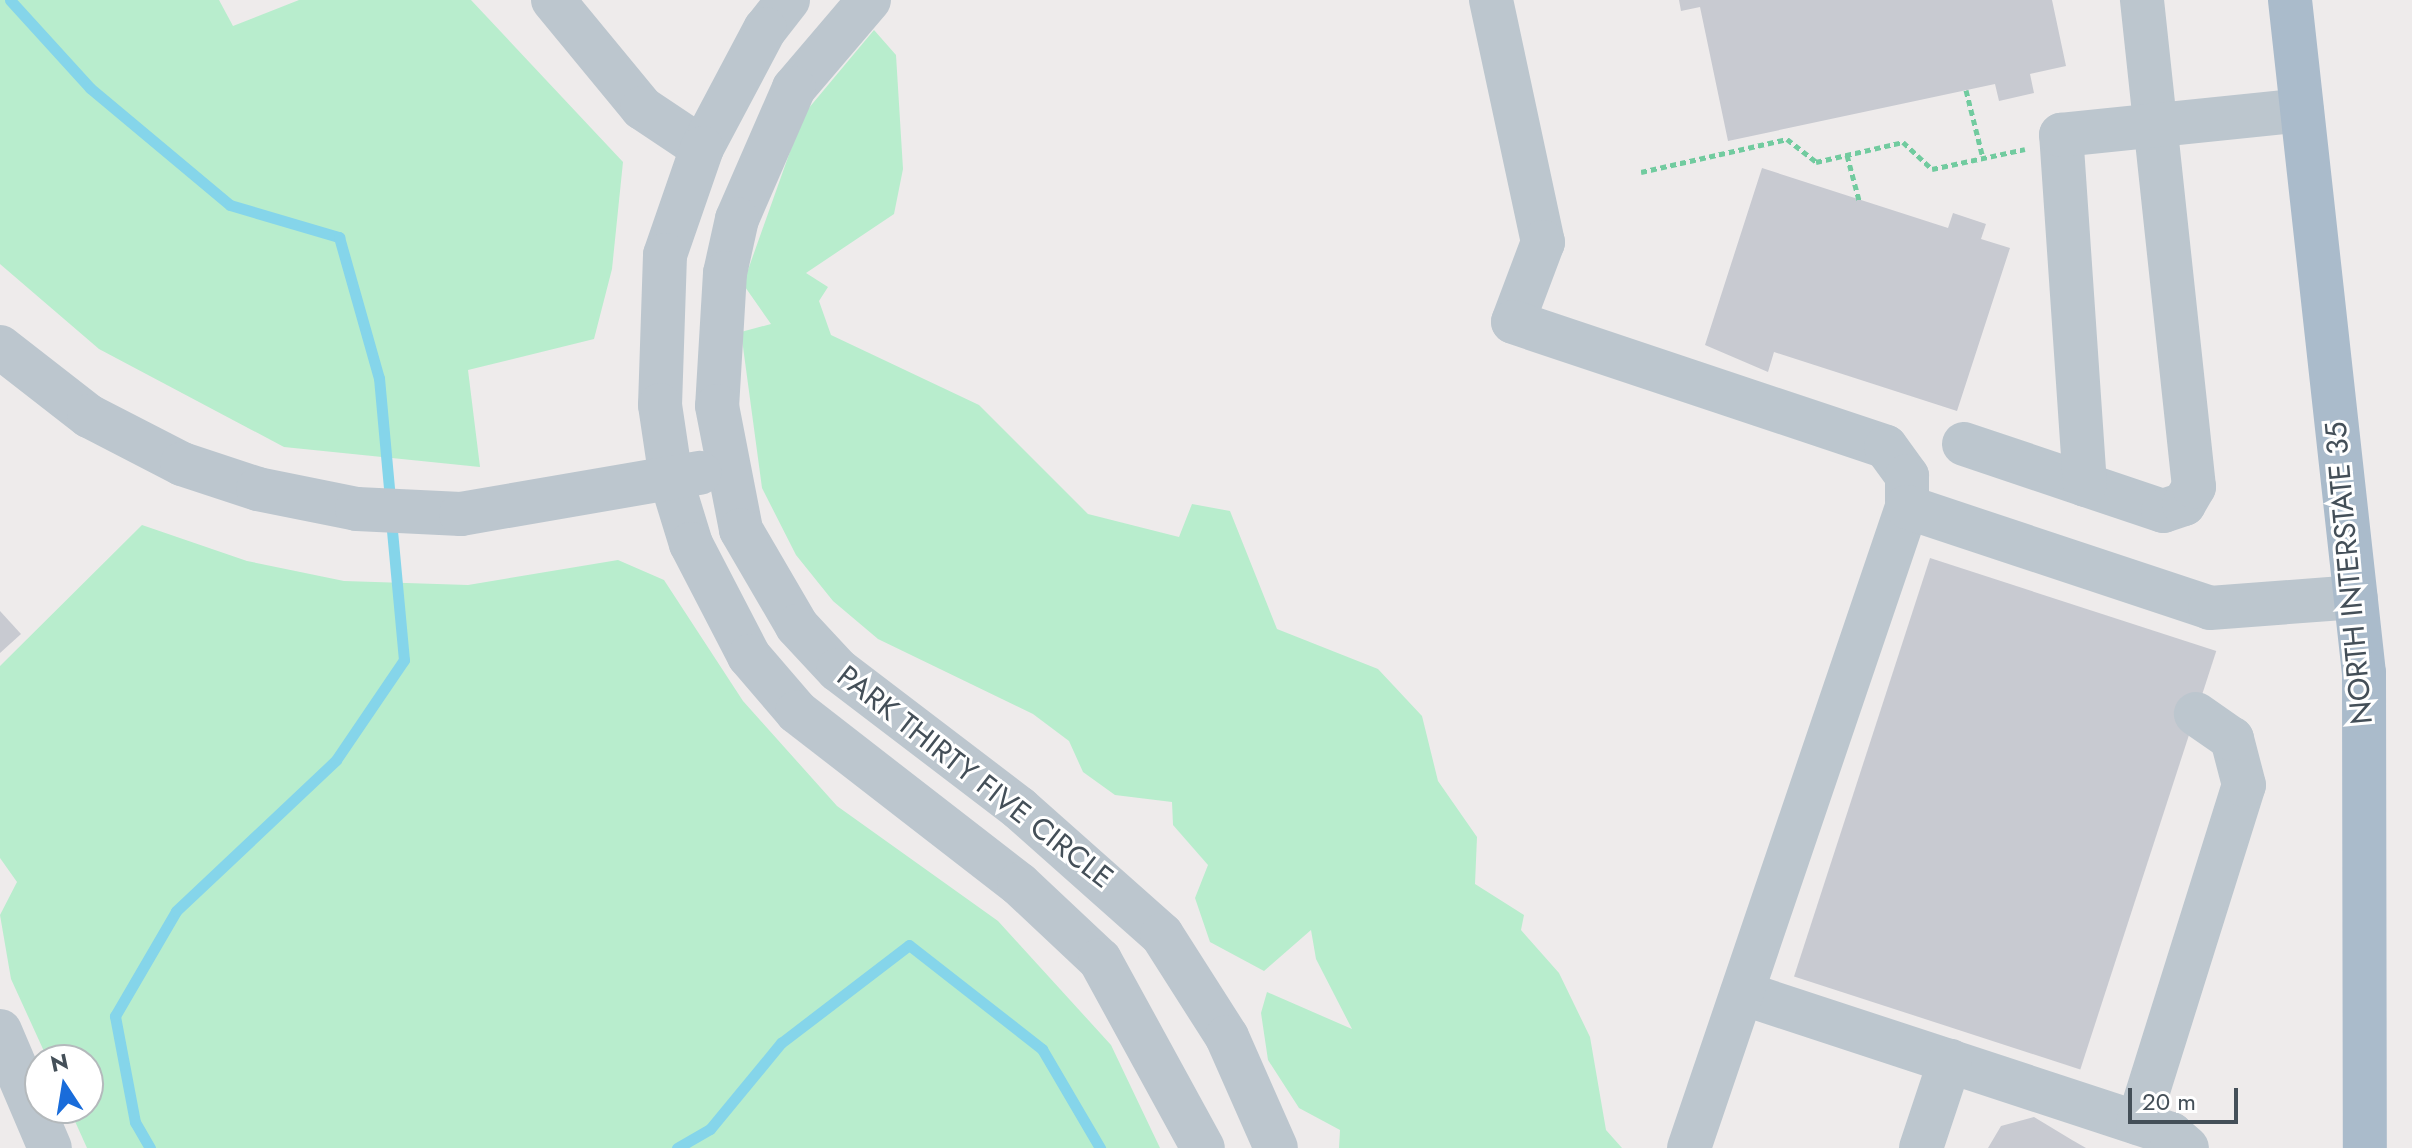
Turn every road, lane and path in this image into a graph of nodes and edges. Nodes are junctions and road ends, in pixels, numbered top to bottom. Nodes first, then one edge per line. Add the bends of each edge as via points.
1 (553, 0) edge
2 (788, 0) edge
3 (869, 0) edge
4 (1491, 0) edge
5 (2142, 0) edge
6 (2290, 0) edge
7 (1966, 90) dead end
8 (2302, 110) junction
9 (2158, 124) junction
10 (2061, 141) junction
11 (702, 148) junction
12 (1847, 155) junction
13 (1983, 158) junction
14 (1641, 172) dead end
15 (1859, 200) dead end
16 (0, 347) edge
17 (1964, 444) dead end
18 (725, 467) junction
19 (671, 479) junction
20 (2085, 485) junction
21 (1907, 507) junction
22 (2356, 597) junction
23 (2196, 714) dead end
24 (1115, 887) junction
25 (1069, 931) junction
26 (1742, 993) junction
27 (0, 1031) edge
28 (1950, 1061) junction
29 (2138, 1123) junction
30 (50, 1148) edge
31 (1203, 1148) edge
32 (1276, 1148) edge
33 (1689, 1148) edge
34 (1921, 1148) edge
35 (2187, 1148) edge
36 (2365, 1148) edge

1 - 11 street via 642,108
2 - 11 street, PARK THIRTY FIVE CIRCLE
3 - 18 street, PARK THIRTY FIVE CIRCLE via 794,88 737,219 719,342
4 - 21 street via 1543,242 1513,322 1886,447 1907,476
5 - 9 street
6 - 8 main road, NORTH INTERSTATE 35
7 - 13 path
8 - 9 street
8 - 22 main road, NORTH INTERSTATE 35
9 - 10 street via 2061,135
9 - 20 street via 2194,487 2184,504 2163,511
10 - 13 path
10 - 20 street
11 - 19 street, PARK THIRTY FIVE CIRCLE via 665,255 660,405
12 - 13 path via 1903,142 1932,169
12 - 14 path via 1816,162 1787,139
12 - 15 path
16 - 19 street via 89,416 182,464 258,489 357,509 461,514
17 - 20 street
18 - 19 street
18 - 24 street, PARK THIRTY FIVE CIRCLE via 741,530 797,626 887,712
19 - 25 street, PARK THIRTY FIVE CIRCLE via 717,601 749,656 797,712
21 - 22 street via 2210,608
21 - 26 street
22 - 36 main road, NORTH INTERSTATE 35 via 2364,673
23 - 29 street via 2232,739 2244,785
24 - 25 street
24 - 32 street, PARK THIRTY FIVE CIRCLE via 1195,977
25 - 31 street, PARK THIRTY FIVE CIRCLE via 1100,960
26 - 28 street
26 - 33 street
27 - 30 street
28 - 29 street
28 - 34 street
29 - 35 street

